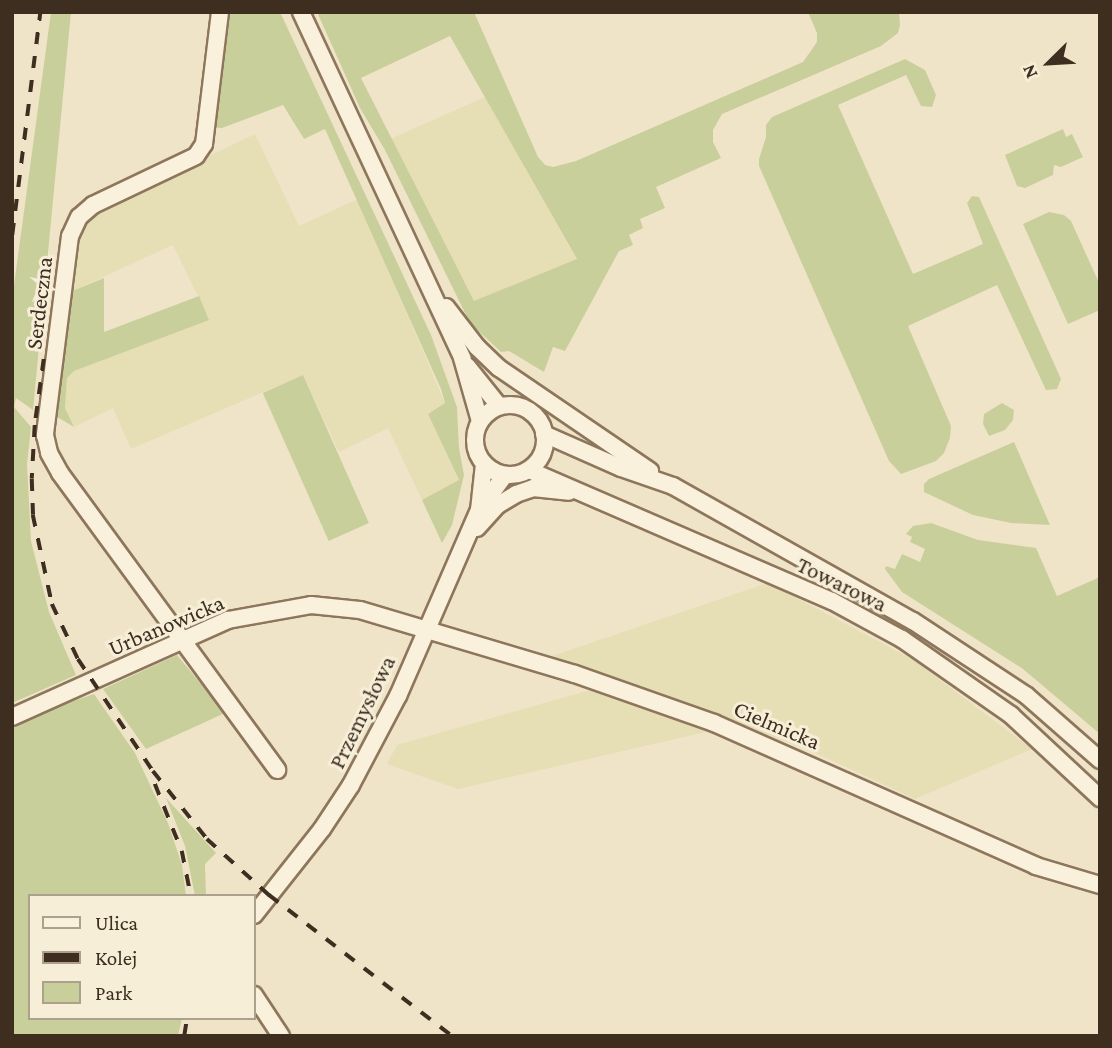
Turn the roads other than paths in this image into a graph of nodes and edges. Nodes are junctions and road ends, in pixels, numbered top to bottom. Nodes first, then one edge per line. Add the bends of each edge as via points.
1 (220, 12) edge
2 (301, 12) edge
3 (420, 269) junction
4 (461, 358) junction
5 (499, 406) junction
6 (480, 421) junction
7 (544, 434) junction
8 (484, 464) junction
9 (528, 470) junction
10 (505, 475) junction
11 (673, 486) junction
12 (582, 494) junction
13 (480, 510) junction
14 (468, 537) junction
15 (427, 628) junction
16 (182, 640) junction
17 (12, 717) edge
18 (1100, 760) edge
19 (277, 769) dead end
20 (1100, 798) edge
21 (1100, 885) edge
22 (256, 912) edge
23 (256, 998) edge
24 (281, 1036) edge

1 - 16 street, Serdeczna via 204,144 196,156 93,205 79,217 70,236 45,435 60,473
2 - 3 street
3 - 4 street
3 - 11 street via 457,324 499,368
4 - 5 street
4 - 6 street
5 - 6 street
5 - 7 street via 528,410
6 - 8 street via 475,448
7 - 9 street via 540,458
7 - 11 street, Towarowa
8 - 10 street
8 - 13 street, Przemysłowa
9 - 10 street
9 - 12 street, Towarowa
10 - 13 street, Przemysłowa
11 - 18 street, Towarowa via 961,650 1027,696
12 - 14 street via 533,488 516,494 498,505
12 - 20 street, Towarowa via 832,601 902,639 1011,715
13 - 14 street, Przemysłowa
14 - 15 street, Przemysłowa
15 - 16 street, Urbanowicka via 360,610 311,605 228,620
15 - 21 street, Cielmicka via 714,723 1036,866
15 - 22 street, Przemysłowa via 398,696 351,785 322,830
16 - 17 street, Urbanowicka
16 - 19 street, Serdeczna
23 - 24 street

